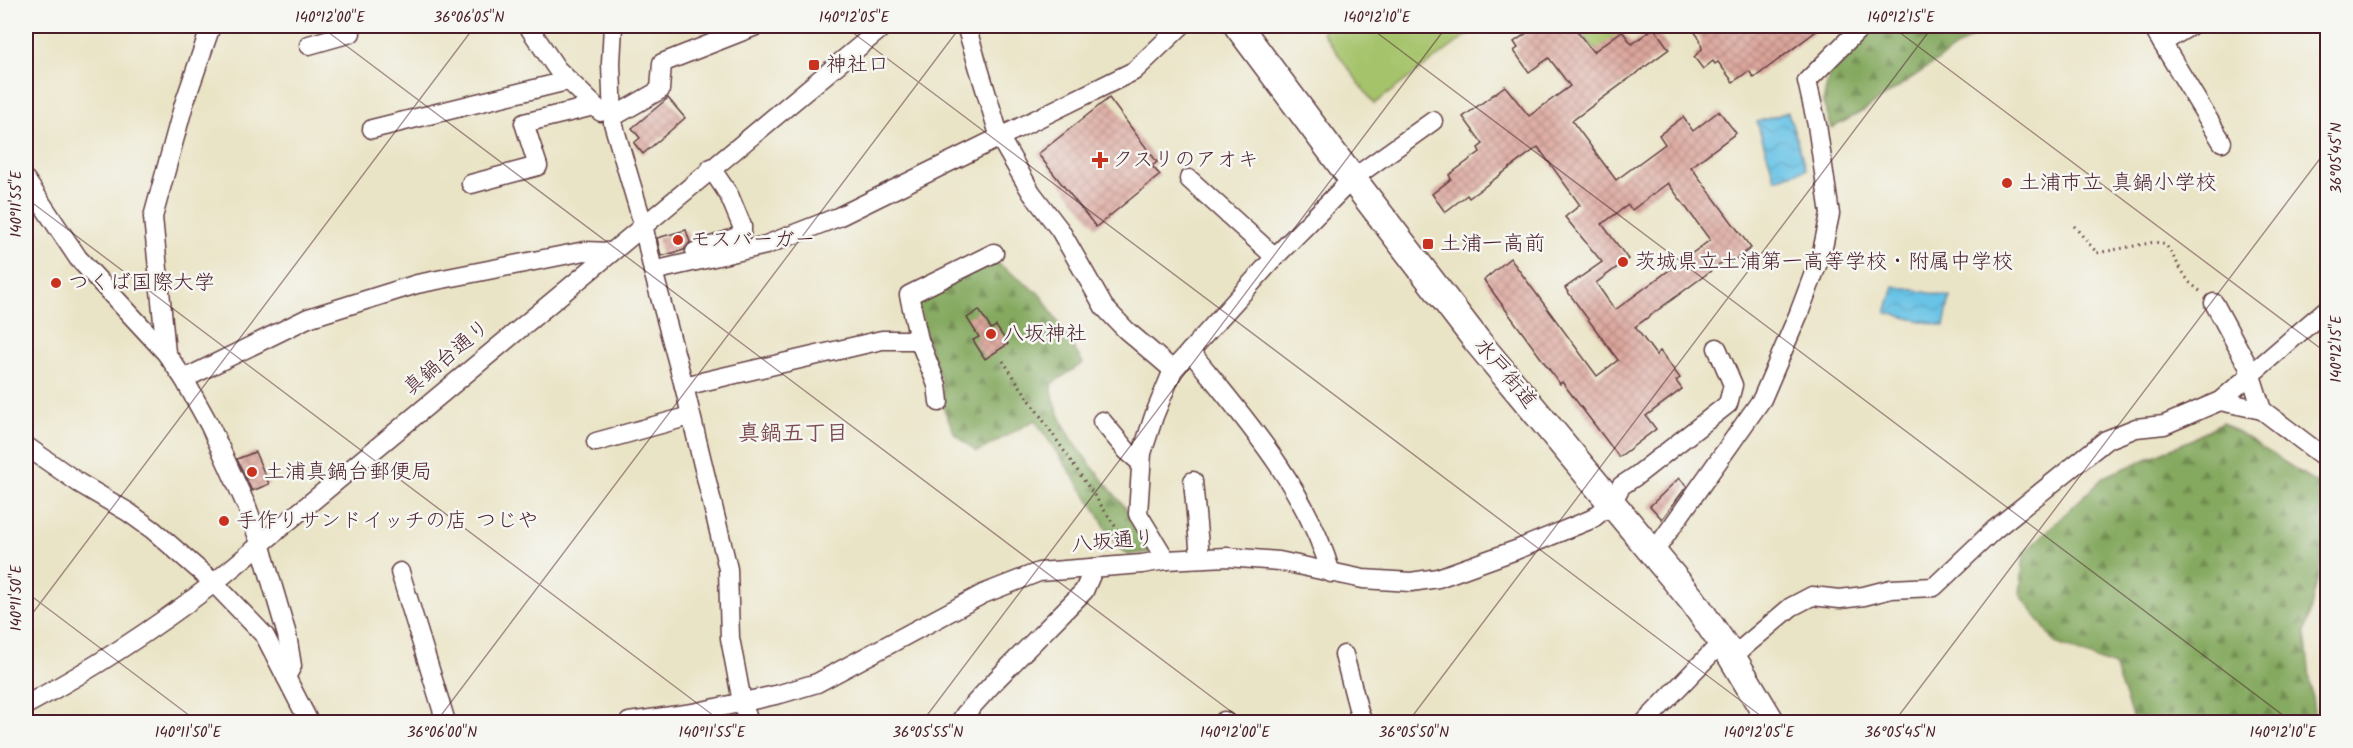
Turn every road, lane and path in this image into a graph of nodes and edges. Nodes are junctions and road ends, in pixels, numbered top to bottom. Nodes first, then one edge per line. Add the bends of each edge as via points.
1 (211, 26) edge
2 (349, 26) edge
3 (528, 26) edge
4 (613, 26) edge
5 (756, 26) edge
6 (884, 26) edge
7 (966, 26) edge
8 (1181, 26) edge
9 (1238, 26) edge
10 (1862, 26) edge
11 (2152, 26) edge
12 (2190, 26) edge
13 (2162, 43) junction
14 (309, 45) dead end
15 (567, 81) junction
16 (594, 106) junction
17 (613, 120) junction
18 (1433, 122) dead end
19 (372, 129) dead end
20 (1000, 138) junction
21 (2222, 142) dead end
22 (711, 168) junction
23 (1352, 178) junction
24 (1189, 179) dead end
25 (26, 180) edge
26 (471, 184) dead end
27 (644, 224) junction
28 (2074, 226) dead end
29 (609, 252) junction
30 (994, 253) dead end
31 (1275, 257) junction
32 (652, 267) junction
33 (2214, 303) joint
34 (2328, 308) edge
35 (920, 340) junction
36 (1717, 348) dead end
37 (1190, 351) junction
38 (166, 353) junction
39 (1003, 361) dead end
40 (1173, 370) junction
41 (2250, 374) junction
42 (184, 379) junction
43 (684, 386) junction
44 (2220, 401) junction
45 (939, 402) dead end
46 (2262, 410) junction
47 (690, 416) junction
48 (1102, 421) dead end
49 (597, 442) dead end
50 (26, 446) edge
51 (2328, 460) edge
52 (1141, 463) junction
53 (1193, 481) dead end
54 (1612, 502) junction
55 (260, 543) junction
56 (1651, 550) junction
57 (1200, 557) junction
58 (1166, 560) junction
59 (1142, 564) junction
60 (1094, 568) junction
61 (400, 572) dead end
62 (1331, 573) junction
63 (214, 583) junction
64 (1727, 649) junction
65 (1344, 655) dead end
66 (286, 677) junction
67 (1750, 687) junction
68 (742, 702) junction
69 (26, 705) edge
70 (695, 718) edge
71 (309, 723) edge
72 (446, 723) edge
73 (629, 723) edge
74 (749, 723) edge
75 (960, 723) edge
76 (1363, 723) edge
77 (1646, 723) edge
78 (1771, 723) edge
79 (1786, 723) edge

1 - 38 street via 184,104 153,217
2 - 14 street via 351,33
3 - 15 street
4 - 17 street
5 - 17 street via 662,63 660,90
6 - 22 street, 真鍋台通り
7 - 20 street
8 - 20 street via 1134,70
9 - 23 highway, 水戸街道
10 - 56 street via 1807,81 1830,214 1822,252 1792,332 1762,399 1667,534
11 - 13 street
12 - 13 street
13 - 21 street
15 - 16 street
15 - 19 street
16 - 17 street
16 - 26 street via 524,123 538,166
17 - 27 street
18 - 23 street
20 - 32 street via 838,217 766,245
20 - 40 street via 1104,307
22 - 27 street, 真鍋台通り
22 - 32 street via 729,195 742,231 737,237
23 - 31 street
23 - 54 highway, 水戸街道 via 1477,341
24 - 31 street
25 - 38 street via 78,258
27 - 29 street, 真鍋台通り
27 - 32 street
28 - 33 path via 2097,253 2155,242 2166,245 2190,282
29 - 42 street via 585,251 417,284 308,318
29 - 55 street, 真鍋台通り
30 - 35 street via 909,295
31 - 37 street
32 - 43 street
33 - 41 street
34 - 41 street
35 - 43 street via 882,340
35 - 45 street via 938,385
36 - 54 street, 八坂通り via 1733,385 1728,404 1621,486
37 - 40 street
37 - 62 street via 1282,469 1314,527
38 - 42 street
39 - 59 path
40 - 52 street
41 - 44 street
41 - 46 street
42 - 55 street via 210,426
43 - 47 street
44 - 46 street
44 - 64 street via 2164,425 2136,428 2106,440 1994,530 1934,587 1891,589 1840,599 1812,596
46 - 51 street
47 - 49 street
47 - 68 street via 728,569 730,638
48 - 52 street
50 - 63 street via 153,530
52 - 58 street via 1138,514
53 - 57 street
54 - 56 highway, 水戸街道
54 - 62 street, 八坂通り via 1592,519 1570,529 1438,578 1412,582
55 - 63 street, 真鍋台通り
55 - 66 street via 286,635 292,666
56 - 64 highway, 水戸街道
57 - 58 street, 八坂通り
57 - 62 street, 八坂通り via 1279,561
58 - 59 street, 八坂通り
59 - 60 street, 八坂通り
60 - 68 street, 八坂通り via 1056,569 1015,580 817,683
60 - 75 street via 1084,591 996,680
61 - 72 street
63 - 66 street via 264,636
63 - 69 street, 真鍋台通り via 122,650
64 - 67 highway, 水戸街道
64 - 77 street
65 - 76 street
66 - 71 street
67 - 78 highway, 水戸街道
67 - 79 street
68 - 70 street, 八坂通り
68 - 74 street
70 - 73 street, 八坂通り

